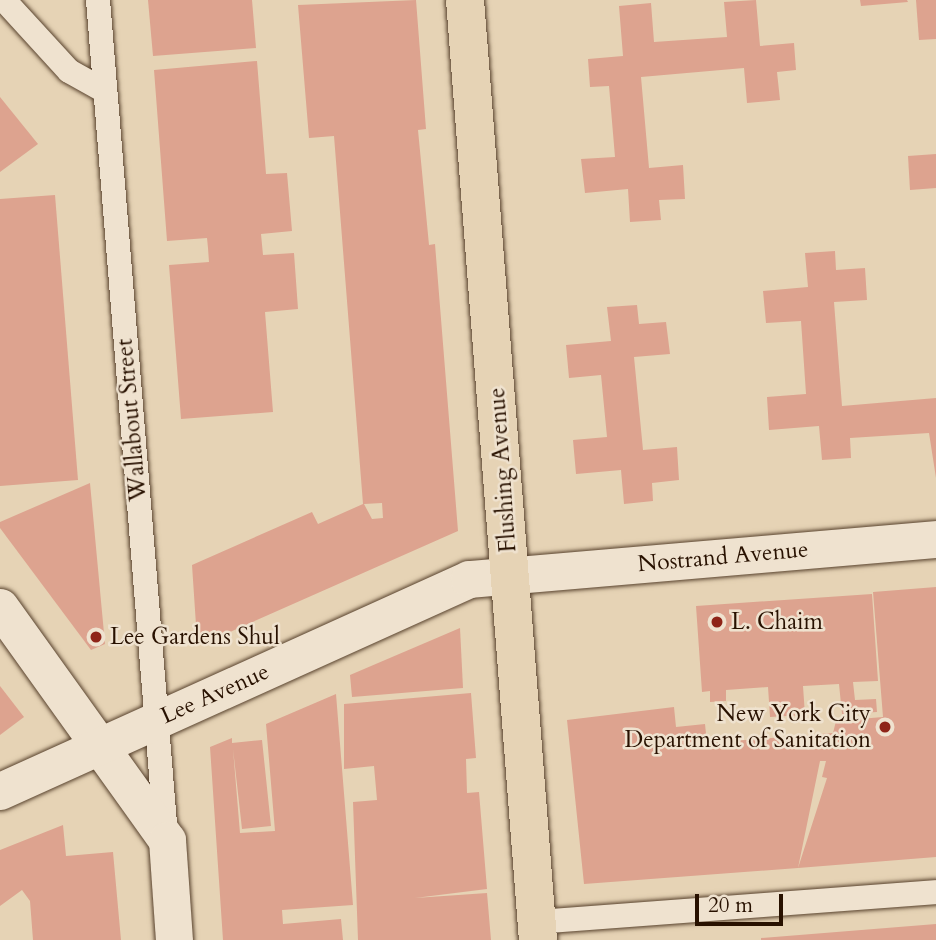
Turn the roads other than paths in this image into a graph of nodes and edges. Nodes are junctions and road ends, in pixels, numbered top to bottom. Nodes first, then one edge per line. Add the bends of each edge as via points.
1 (4, 0) edge
2 (98, 0) edge
3 (465, 0) edge
4 (105, 91) junction
5 (936, 539) edge
6 (510, 575) junction
7 (0, 607) edge
8 (157, 720) junction
9 (103, 743) junction
10 (0, 791) edge
11 (166, 840) junction
12 (936, 892) edge
13 (538, 931) edge
14 (174, 940) edge

1 - 4 street via 69,71
2 - 4 street, Wallabout Street
3 - 6 main road, Flushing Avenue
4 - 8 street, Wallabout Street
5 - 6 main road, Nostrand Avenue
6 - 8 main road, Lee Avenue via 469,579
6 - 13 main road, Flushing Avenue
7 - 9 main road, Wallabout Street
8 - 9 main road, Lee Avenue
8 - 11 street, Wallabout Street
9 - 10 main road, Lee Avenue
9 - 11 main road, Wallabout Street
11 - 14 main road, Wallabout Street
12 - 13 street

